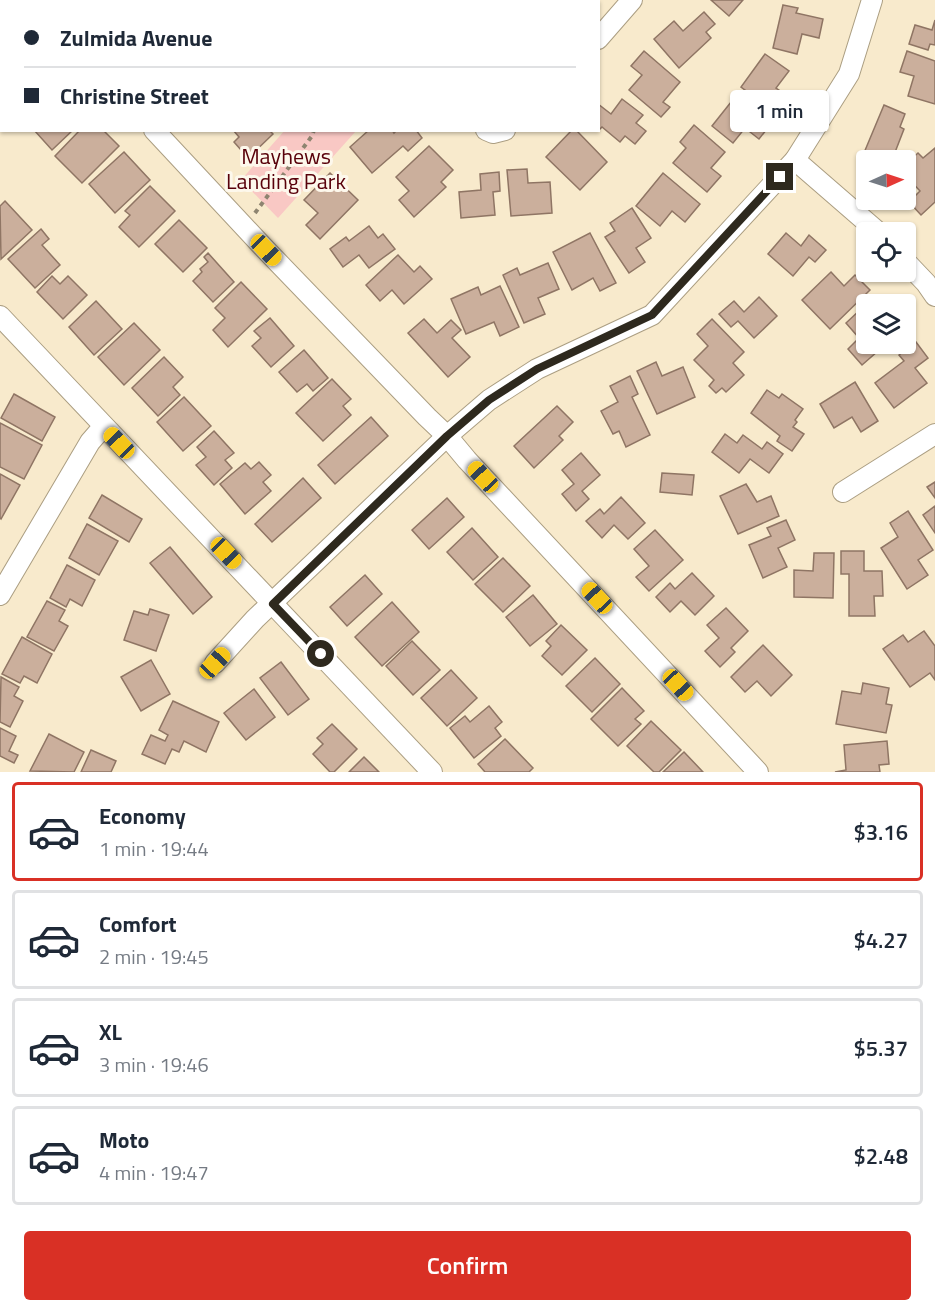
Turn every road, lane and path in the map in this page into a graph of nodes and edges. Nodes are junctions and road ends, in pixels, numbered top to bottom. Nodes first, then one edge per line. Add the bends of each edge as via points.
1 (632, 0) edge
2 (872, 0) edge
3 (600, 37) edge
4 (156, 132) edge
5 (313, 132) edge
6 (795, 160) junction
7 (866, 222) edge
8 (244, 227) junction
9 (916, 272) edge
10 (935, 296) edge
11 (0, 316) edge
12 (104, 427) junction
13 (935, 434) edge
14 (447, 436) junction
15 (843, 492) dead end
16 (0, 595) edge
17 (273, 604) junction
18 (215, 663) dead end
19 (432, 772) edge
20 (758, 772) edge

1 - 3 street
2 - 6 street via 849,74
4 - 8 street
5 - 8 path
6 - 7 street
6 - 14 street via 652,315 537,369 510,385
8 - 14 street
9 - 10 street
11 - 12 street
12 - 16 street via 90,442
12 - 17 street
13 - 15 street
14 - 17 street
14 - 20 street
17 - 18 street
17 - 19 street

